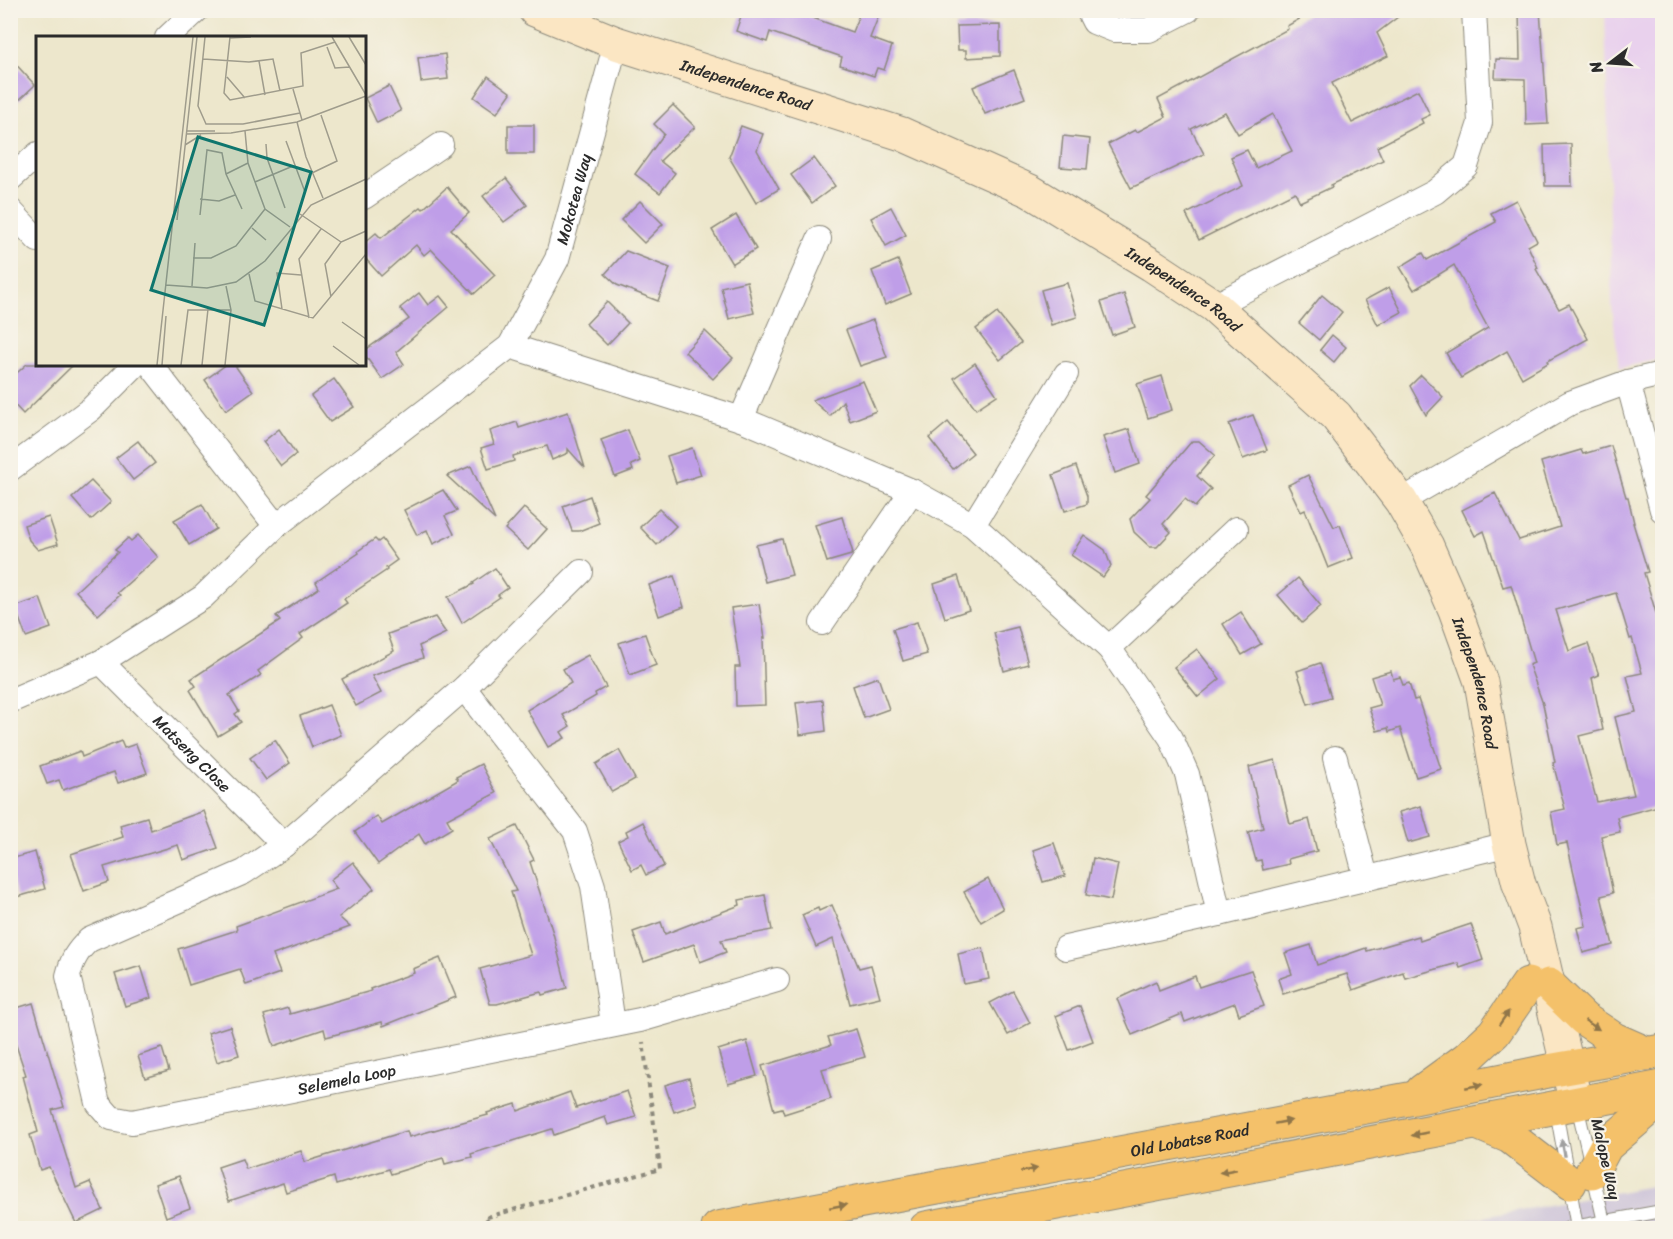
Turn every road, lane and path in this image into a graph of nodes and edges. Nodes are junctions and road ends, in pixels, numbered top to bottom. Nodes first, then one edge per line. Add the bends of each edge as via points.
1 (197, 10) edge
2 (534, 10) edge
3 (1088, 10) edge
4 (1188, 10) edge
5 (1474, 10) edge
6 (169, 36) edge
7 (616, 43) junction
8 (441, 145) dead end
9 (36, 156) edge
10 (10, 179) edge
11 (366, 196) edge
12 (10, 210) edge
13 (36, 238) edge
14 (819, 239) dead end
15 (1214, 306) junction
16 (510, 346) junction
17 (134, 366) edge
18 (152, 366) edge
19 (1066, 374) dead end
20 (1662, 374) edge
21 (1628, 382) junction
22 (741, 419) junction
23 (10, 469) edge
24 (912, 491) junction
25 (1401, 501) junction
26 (1662, 510) edge
27 (973, 525) junction
28 (276, 526) junction
29 (1236, 529) dead end
30 (581, 572) dead end
31 (822, 623) dead end
32 (1109, 648) junction
33 (101, 662) junction
34 (464, 688) junction
35 (10, 701) edge
36 (1335, 758) dead end
37 (1509, 844) junction
38 (284, 845) junction
39 (1366, 878) junction
40 (1219, 915) junction
41 (1066, 948) dead end
42 (777, 980) dead end
43 (1539, 985) junction
44 (640, 1020) junction
45 (613, 1024) junction
46 (1655, 1053) edge
47 (1558, 1069) junction
48 (1662, 1087) edge
49 (1414, 1098) junction
50 (1662, 1098) edge
51 (1566, 1106) junction
52 (1477, 1123) junction
53 (1581, 1177) junction
54 (1662, 1210) edge
55 (1604, 1222) junction
56 (495, 1228) edge
57 (718, 1228) edge
58 (926, 1228) edge
59 (1572, 1228) edge

1 - 6 street
2 - 7 street, Independence Road
3 - 4 street via 1094,22 1114,30 1149,30
5 - 15 street via 1480,123 1466,166 1435,192
7 - 15 street, Independence Road via 913,139 1030,191
7 - 16 street, Mokotea Way via 557,259
8 - 11 street
9 - 10 street
12 - 13 street
14 - 22 street
15 - 25 street, Independence Road via 1336,416
16 - 22 street
16 - 28 street
17 - 23 street via 91,409
18 - 28 street
19 - 27 street
20 - 21 street
21 - 25 street via 1570,403
21 - 26 street
22 - 24 street
24 - 27 street
24 - 31 street
25 - 37 street, Independence Road via 1427,546 1481,682
27 - 32 street
28 - 33 street via 203,597
29 - 32 street
30 - 34 street, Selemela Loop
32 - 40 street via 1171,738 1187,774
33 - 35 street
33 - 38 street, Matseng Close
34 - 38 street, Selemela Loop
34 - 45 street via 575,831 593,886
36 - 39 street
37 - 39 street
37 - 43 street, Independence Road via 1519,884 1521,927
38 - 45 street, Selemela Loop via 244,872 89,940 72,960 68,976 98,1103 111,1118 132,1122
39 - 40 street
40 - 41 street
42 - 44 street, Selemela Loop
43 -> 46 main road via 1614,1039
43 - 47 street, Independence Road
49 -> 43 main road via 1466,1059
44 - 45 street, Selemela Loop
44 - 56 path via 660,1169 484,1218
46 - 47 main road, Old Lobatse Road
49 -> 47 main road, Old Lobatse Road
47 - 51 street, Independence Road
48 - 51 main road
57 -> 49 main road, Old Lobatse Road
50 - 53 main road via 1606,1146
51 - 52 main road
51 - 53 lane, Malope Way
53 -> 51 lane, Malope Way
52 - 53 main road
52 -> 58 main road
53 - 55 lane, Malope Way
53 - 59 lane, Malope Way
54 - 55 lane
55 - 59 lane

